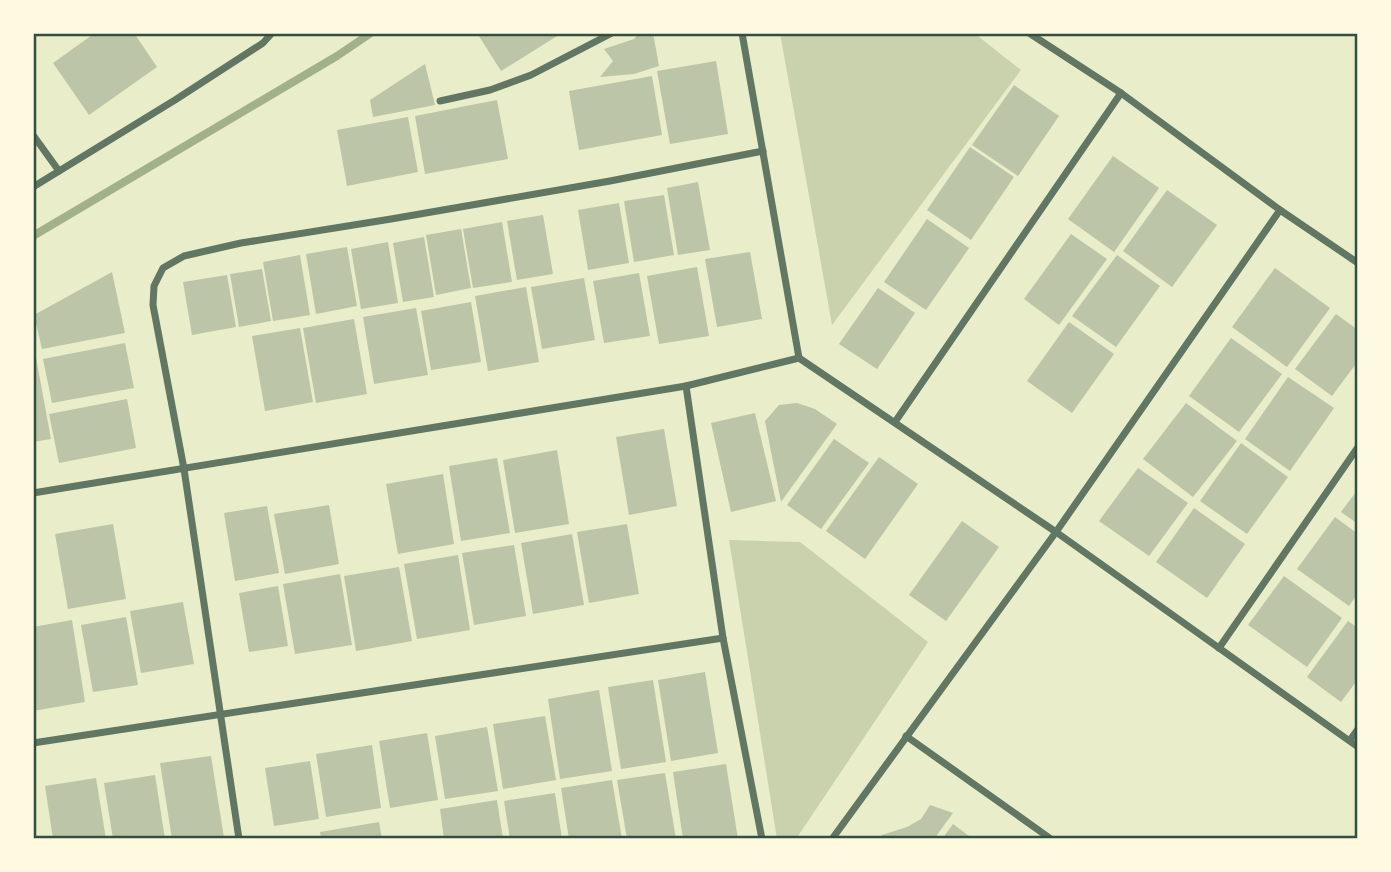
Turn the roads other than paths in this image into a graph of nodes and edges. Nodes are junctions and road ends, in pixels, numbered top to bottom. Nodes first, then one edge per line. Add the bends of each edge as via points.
1 (272, 33) edge
2 (612, 33) edge
3 (742, 33) edge
4 (1030, 33) edge
5 (1121, 93) junction
6 (440, 101) dead end
7 (33, 135) edge
8 (762, 150) junction
9 (59, 171) junction
10 (33, 187) edge
11 (1280, 210) junction
12 (1358, 262) edge
13 (799, 358) junction
14 (686, 386) junction
15 (895, 422) junction
16 (1358, 447) edge
17 (184, 469) junction
18 (33, 493) edge
19 (1056, 532) junction
20 (723, 638) junction
21 (1219, 648) junction
22 (221, 713) junction
23 (1358, 729) edge
24 (906, 736) junction
25 (1350, 740) junction
26 (33, 743) edge
27 (1358, 747) edge
28 (239, 839) edge
29 (762, 839) edge
30 (832, 839) edge
31 (1051, 839) edge

1 - 9 street
2 - 6 street via 531,75
3 - 8 street
4 - 5 street
5 - 11 street
5 - 15 street
7 - 9 street
8 - 13 street
8 - 17 street via 184,256 163,268 154,286 153,305
9 - 10 street
11 - 12 street
11 - 19 street
13 - 14 street
13 - 15 street
14 - 17 street
14 - 20 street
15 - 19 street
16 - 21 street
17 - 18 street
17 - 22 street
19 - 21 street
19 - 24 street
20 - 22 street
20 - 29 street
21 - 25 street
22 - 26 street
22 - 28 street
23 - 25 street
24 - 30 street
24 - 31 street
25 - 27 street

